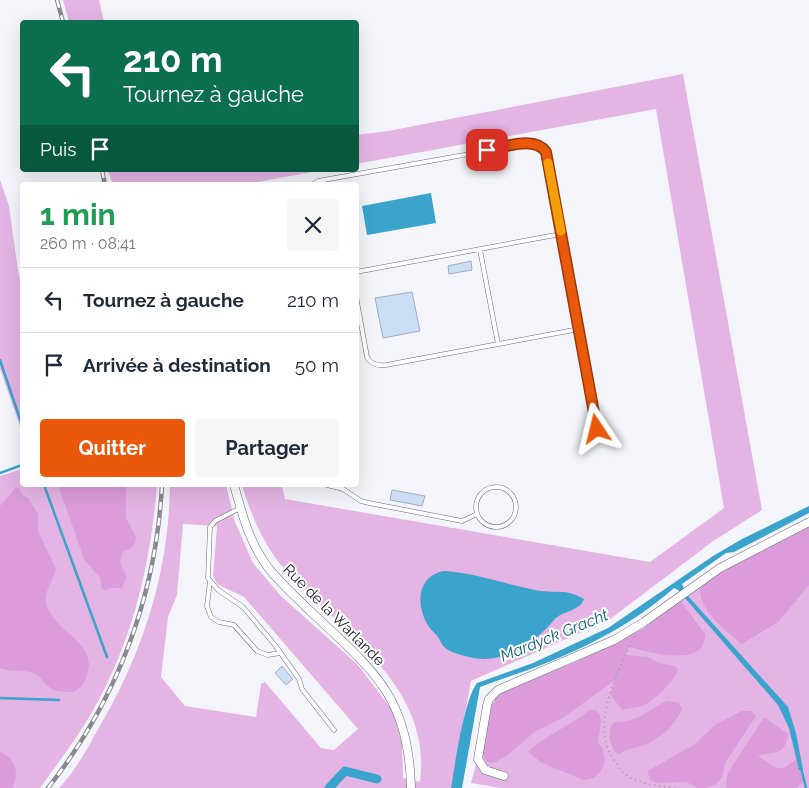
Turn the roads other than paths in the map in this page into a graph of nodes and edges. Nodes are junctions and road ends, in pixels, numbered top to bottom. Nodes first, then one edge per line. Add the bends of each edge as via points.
1 (316, 182) edge
2 (562, 234) junction
3 (480, 250) junction
4 (359, 271) edge
5 (359, 313) edge
6 (579, 329) junction
7 (498, 344) junction
8 (597, 429) dead end
9 (235, 487) edge
10 (335, 487) edge
11 (240, 508) junction
12 (477, 514) junction
13 (809, 522) edge
14 (210, 581) junction
15 (280, 653) junction
16 (334, 730) dead end
17 (504, 776) dead end
18 (409, 788) edge

1 - 2 lane via 534,144 542,147 547,156
2 - 3 lane
2 - 6 lane
3 - 4 lane
3 - 7 lane
5 - 7 lane via 367,357 377,365
6 - 7 lane
6 - 8 lane
9 - 11 street, Rue de la Warlande
10 - 12 lane via 369,503 462,521
11 - 14 lane via 210,527 207,572
11 - 18 street, Rue de la Warlande via 252,540 270,571 358,655 385,687 405,732 410,766
12 - 12 lane via 488,526 505,525 515,512 514,499 503,488 490,487 477,498
13 - 17 street via 735,559 605,645 492,695 487,706 478,759 485,770
14 - 15 lane via 243,607
14 - 15 lane via 207,606 211,617 234,625 257,650 268,655
15 - 16 lane via 299,679 302,689

